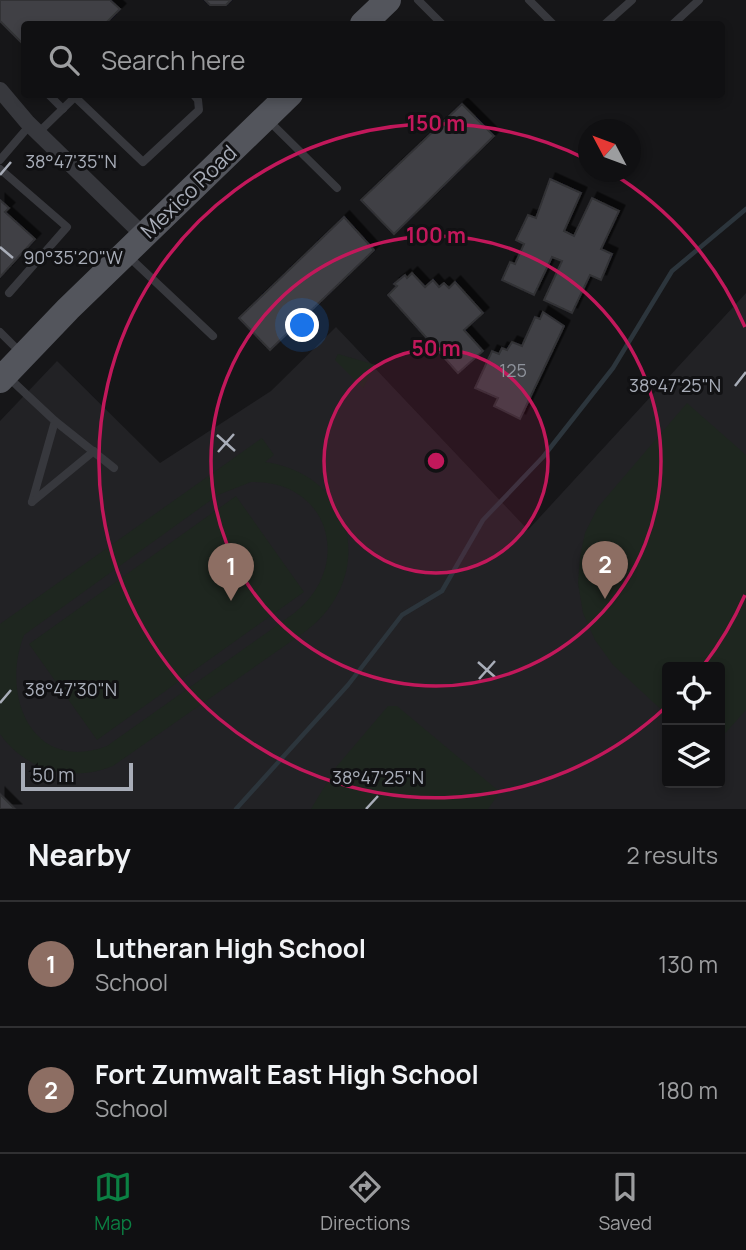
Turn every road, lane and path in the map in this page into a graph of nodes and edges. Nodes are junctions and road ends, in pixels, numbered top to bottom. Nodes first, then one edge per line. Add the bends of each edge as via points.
1 (388, 0) edge
2 (418, 0) edge
3 (528, 0) edge
4 (632, 0) edge
5 (699, 0) edge
6 (366, 21) edge
7 (439, 21) edge
8 (550, 21) edge
9 (608, 21) edge
10 (676, 21) edge
11 (0, 90) edge
12 (52, 98) edge
13 (75, 98) edge
14 (79, 98) edge
15 (196, 98) edge
16 (286, 98) edge
17 (63, 109) junction
18 (266, 118) junction
19 (34, 129) junction
20 (0, 160) edge
21 (0, 169) edge
22 (337, 188) dead end
23 (134, 244) junction
24 (9, 293) dead end
25 (0, 332) edge
26 (213, 336) dead end
27 (23, 355) junction
28 (2, 377) edge
29 (55, 421) junction
30 (94, 451) junction
31 (114, 468) dead end

1 - 6 main road
2 - 7 lane
3 - 8 lane
4 - 9 lane
5 - 10 lane
11 - 19 street
12 - 17 lane
13 - 17 lane
14 - 15 lane via 143,162 199,110
16 - 18 main road, Mexico Road
17 - 19 lane
18 - 22 lane
18 - 23 main road, Mexico Road
19 - 20 lane
19 - 23 street
21 - 24 lane via 66,227
23 - 26 lane
23 - 27 main road, Mexico Road
25 - 27 lane
27 - 28 main road, Mexico Road
28 - 29 lane
29 - 30 lane
29 - 30 lane via 32,502
30 - 31 lane

